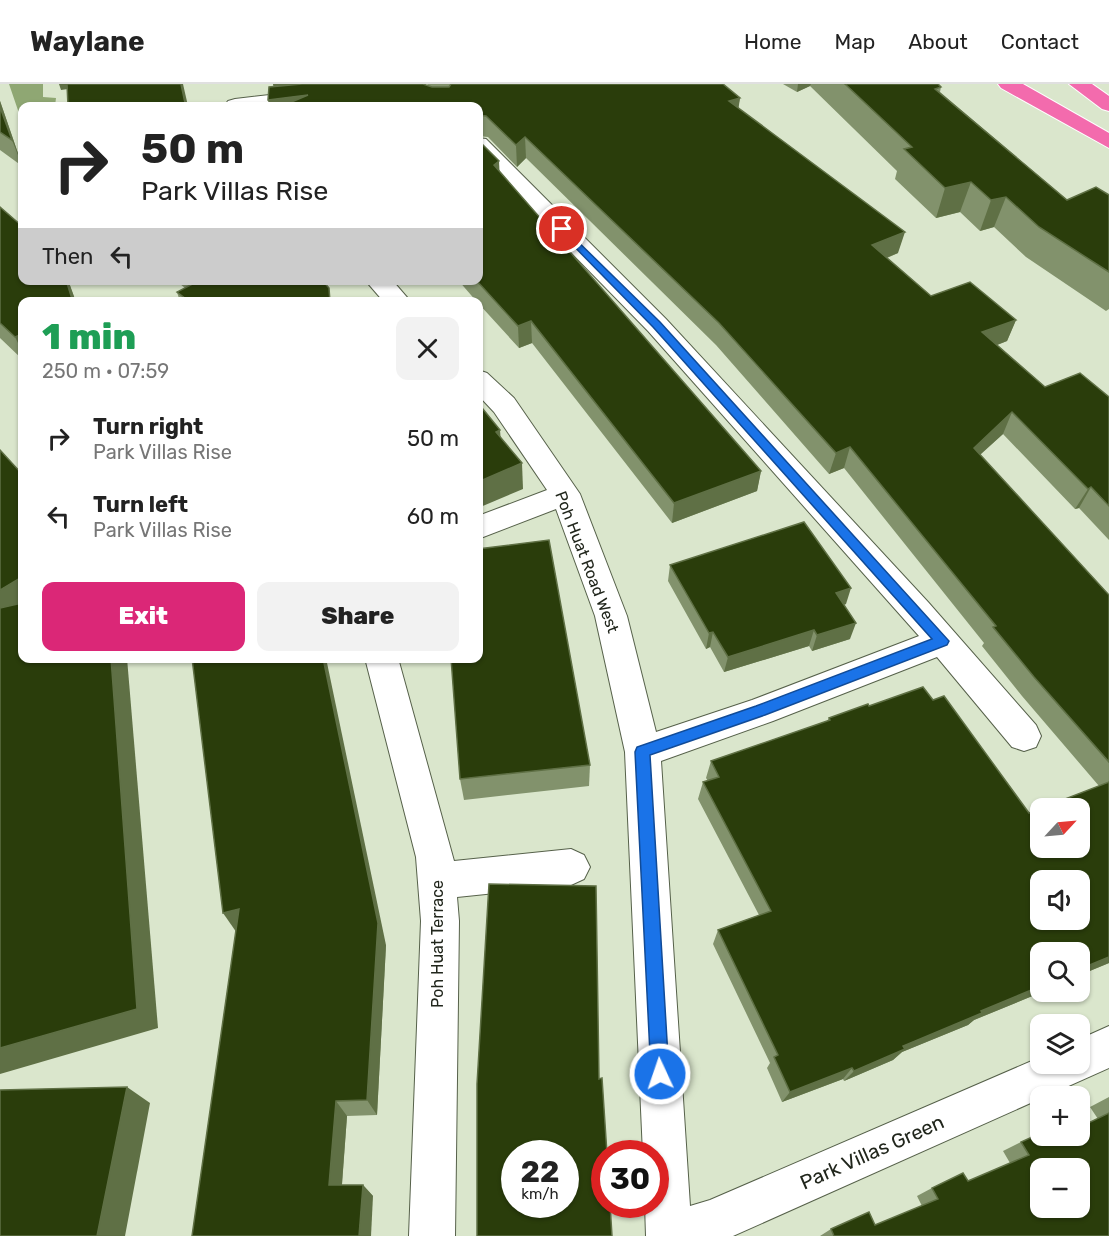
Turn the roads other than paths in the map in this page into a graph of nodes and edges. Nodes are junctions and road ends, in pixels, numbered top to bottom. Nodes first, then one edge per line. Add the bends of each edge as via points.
1 (231, 84) edge
2 (1008, 84) edge
3 (1079, 84) edge
4 (333, 94) edge
5 (234, 102) edge
6 (268, 102) edge
7 (1109, 105) edge
8 (1109, 142) edge
9 (483, 149) edge
10 (382, 285) edge
11 (394, 297) edge
12 (483, 385) edge
13 (565, 494) junction
14 (483, 526) edge
15 (942, 641) junction
16 (382, 663) edge
17 (1024, 736) dead end
18 (643, 752) junction
19 (571, 867) dead end
20 (438, 880) junction
21 (1109, 1047) edge
22 (1090, 1056) edge
23 (1050, 1074) edge
24 (432, 1236) edge
25 (669, 1236) edge

1 - 5 street
2 - 8 highway
3 - 7 highway
4 - 6 street
9 - 15 street via 657,324
10 - 11 street
12 - 13 street, Poh Huat Road West via 504,405
13 - 14 street
13 - 18 street, Poh Huat Road West via 611,616
15 - 17 street
15 - 18 street
16 - 20 street, Poh Huat Terrace
18 - 25 street, Poh Huat Road West
19 - 20 street
20 - 24 street, Poh Huat Terrace
21 - 22 street
23 - 25 street, Park Villas Green via 712,1222

